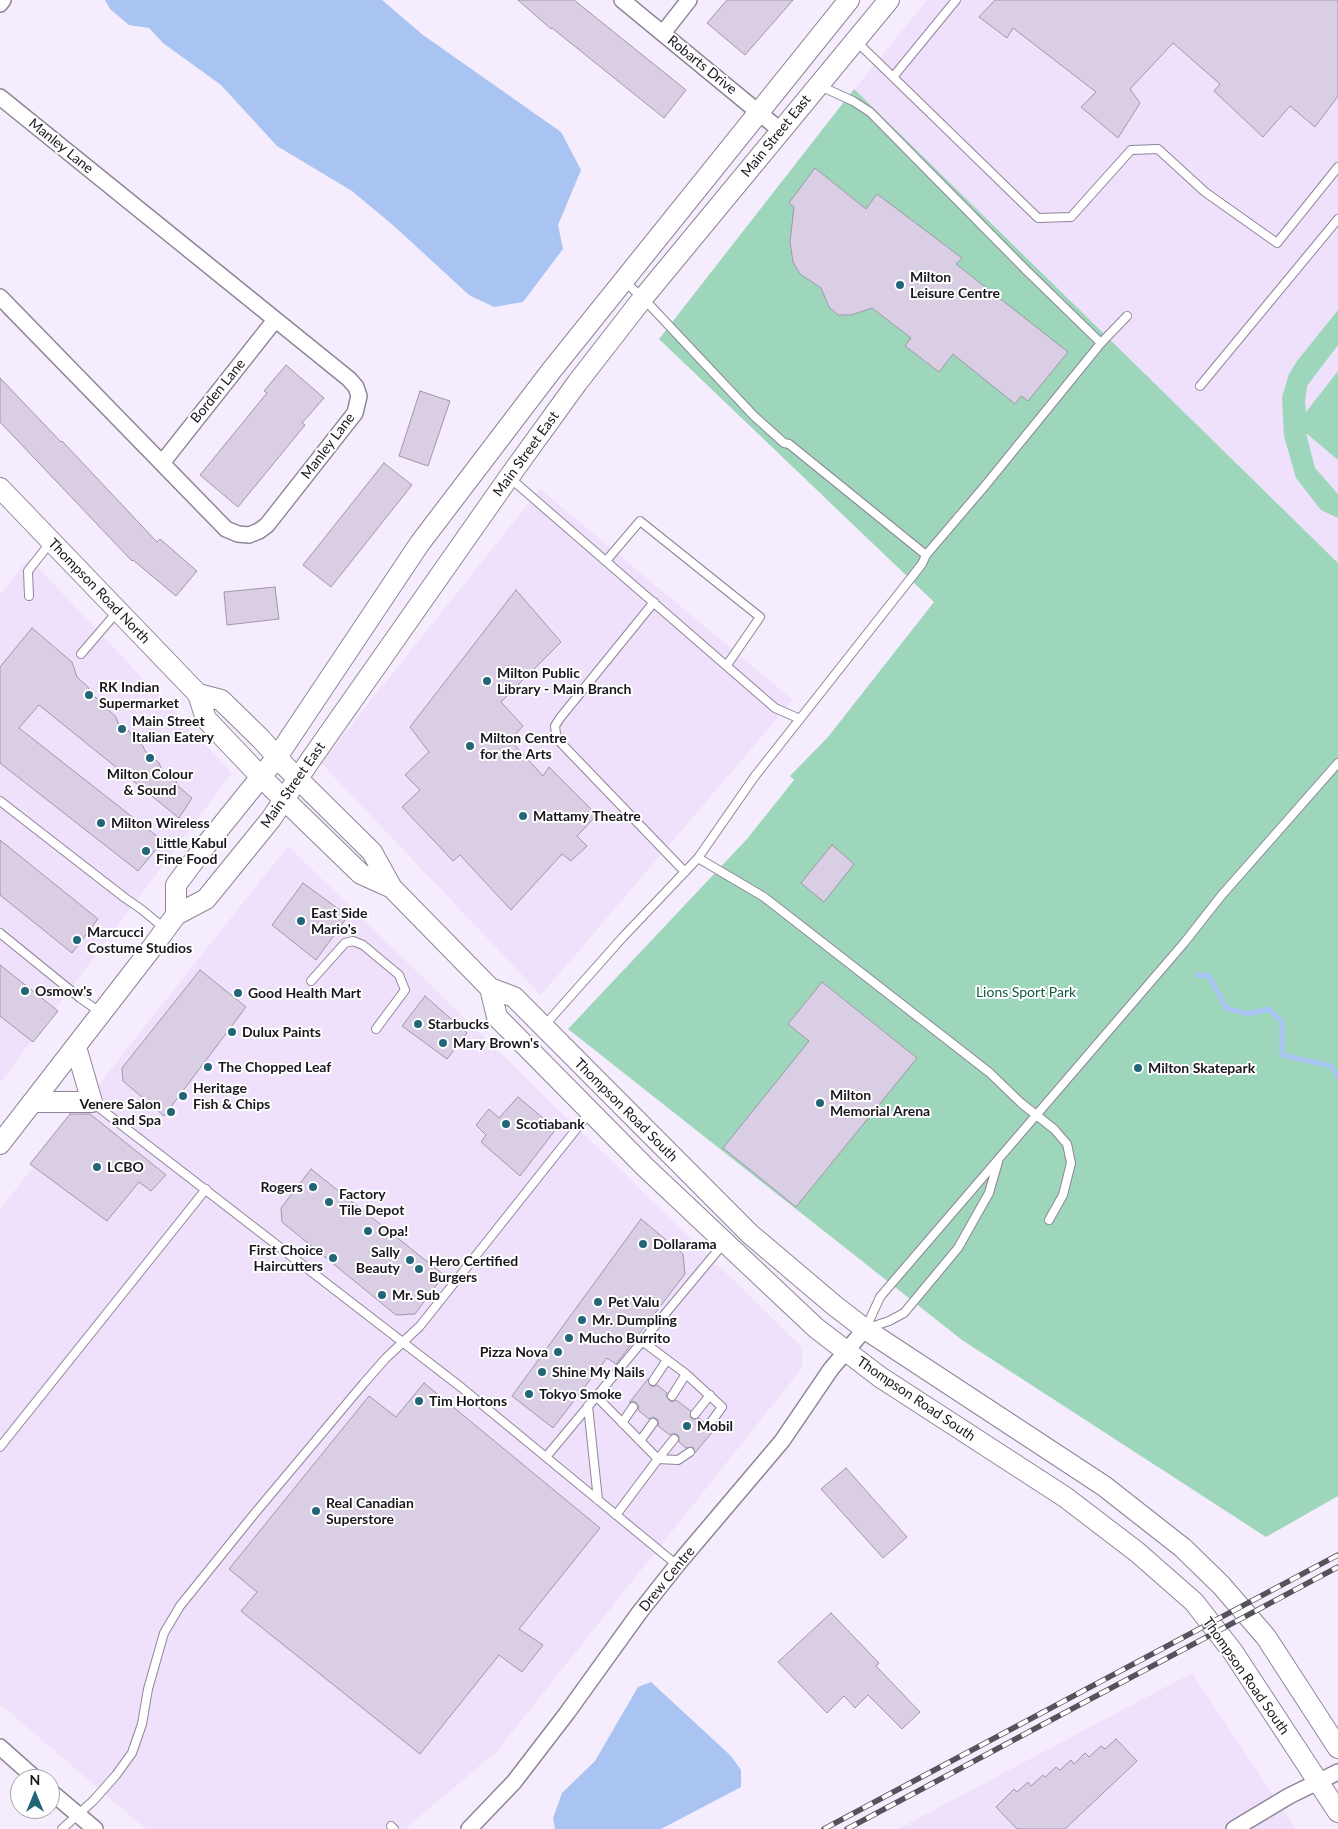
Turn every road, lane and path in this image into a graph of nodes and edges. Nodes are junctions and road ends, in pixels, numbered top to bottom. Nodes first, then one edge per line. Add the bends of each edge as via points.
1 (4, 0) edge
2 (622, 0) edge
3 (690, 0) edge
4 (849, 0) edge
5 (889, 0) edge
6 (956, 0) edge
7 (0, 4) edge
8 (663, 33) junction
9 (856, 41) junction
10 (893, 77) junction
11 (818, 85) junction
12 (0, 97) edge
13 (759, 112) junction
14 (780, 130) junction
15 (1338, 167) edge
16 (1338, 219) edge
17 (624, 280) junction
18 (0, 297) edge
19 (643, 298) junction
20 (1127, 316) dead end
21 (275, 320) junction
22 (1102, 343) junction
23 (1200, 386) dead end
24 (162, 462) junction
25 (509, 477) junction
26 (0, 488) edge
27 (52, 542) junction
28 (926, 555) junction
29 (606, 561) junction
30 (29, 596) dead end
31 (654, 602) junction
32 (118, 610) junction
33 (81, 654) dead end
34 (727, 665) junction
35 (198, 694) junction
36 (800, 719) junction
37 (1338, 762) edge
38 (287, 768) junction
39 (273, 789) junction
40 (0, 800) edge
41 (698, 858) junction
42 (686, 872) junction
43 (392, 888) junction
44 (171, 922) junction
45 (0, 932) edge
46 (311, 981) dead end
47 (490, 988) junction
48 (102, 1013) junction
49 (543, 1027) junction
50 (376, 1029) dead end
51 (76, 1047) junction
52 (33, 1102) junction
53 (92, 1102) junction
54 (590, 1112) junction
55 (1036, 1116) junction
56 (0, 1144) edge
57 (1000, 1158) junction
58 (206, 1189) junction
59 (1049, 1220) dead end
60 (724, 1243) junction
61 (865, 1329) junction
62 (642, 1341) junction
63 (403, 1342) junction
64 (846, 1351) junction
65 (667, 1360) junction
66 (686, 1374) junction
67 (653, 1381) dead end
68 (710, 1395) junction
69 (596, 1396) junction
70 (672, 1396) dead end
71 (588, 1406) junction
72 (634, 1407) dead end
73 (695, 1414) dead end
74 (622, 1423) junction
75 (653, 1423) dead end
76 (708, 1425) dead end
77 (674, 1439) dead end
78 (640, 1441) junction
79 (0, 1447) edge
80 (690, 1452) dead end
81 (546, 1456) junction
82 (658, 1459) junction
83 (598, 1500) junction
84 (616, 1515) junction
85 (677, 1565) junction
86 (0, 1747) edge
87 (1338, 1748) edge
88 (25, 1769) edge
89 (1338, 1772) edge
90 (1317, 1782) junction
91 (60, 1800) edge
92 (1338, 1812) edge
93 (78, 1815) junction
94 (62, 1829) edge
95 (95, 1829) edge
96 (469, 1829) edge
97 (1234, 1829) edge

1 - 7 street
2 - 8 street, Robarts Drive
3 - 8 street
4 - 13 main road, Main Street East
5 - 9 main road, Main Street East
6 - 10 lane
8 - 13 street, Robarts Drive
9 - 10 lane
9 - 11 main road, Main Street East
10 - 15 lane via 1038,218 1071,217 1130,150 1158,149 1205,192 1277,243
11 - 14 main road, Main Street East
11 - 22 lane via 870,112 1026,271
12 - 21 street, Manley Lane
13 - 14 street, Robarts Drive
13 - 17 main road, Main Street East
14 - 19 main road, Main Street East
16 - 23 lane
17 - 19 lane
17 - 38 main road, Main Street East via 420,543
18 - 24 street, Manley Lane
19 - 25 main road, Main Street East
19 - 28 lane via 754,416
20 - 22 lane
21 - 24 street, Borden Lane
21 - 24 street, Manley Lane via 356,387 358,403 351,420 266,525 249,535 226,529
22 - 28 lane
25 - 29 lane
25 - 38 main road, Main Street East
26 - 27 main road, Thompson Road North
27 - 30 lane via 28,571
27 - 32 main road, Thompson Road North
28 - 36 lane
29 - 31 lane
29 - 34 lane via 640,521 760,618
31 - 34 lane
31 - 42 lane via 555,726 560,742
32 - 33 lane
32 - 35 main road, Thompson Road North
34 - 36 lane via 775,708
35 - 38 main road via 221,700
35 - 39 main road, Thompson Road North via 206,719
36 - 41 lane via 755,776
37 - 55 lane
38 - 39 main road, Main Street East
38 - 39 main road, Main Street East
38 - 43 main road, Thompson Road South via 372,852
39 - 43 main road, Thompson Road South via 361,874
39 - 44 main road, Main Street East via 271,819 206,899
39 - 44 main road, Main Street East via 246,794 202,850 176,885
40 - 44 lane via 125,898
41 - 42 lane
41 - 55 lane via 764,897 994,1077
42 - 49 lane
43 - 47 main road, Thompson Road South
44 - 48 main road, Main Street East
45 - 48 lane
46 - 50 lane via 345,942 363,945 399,975 405,990
47 - 49 main road, Thompson Road South via 514,997
47 - 54 main road, Thompson Road South via 497,1017
48 - 51 main road, Main Street East
49 - 61 main road, Thompson Road South via 750,1234
51 - 52 main road, Main Street East
51 - 53 main road
52 - 53 main road
52 - 56 main road, Main Street East
53 - 58 lane
54 - 60 main road, Thompson Road South
54 - 63 lane via 420,1326
55 - 57 lane
55 - 59 lane via 1067,1144 1071,1163 1063,1195
57 - 61 lane via 880,1297
57 - 61 lane via 989,1193 958,1248 904,1313
58 - 63 lane
58 - 79 lane
60 - 62 lane
60 - 64 main road, Thompson Road South via 816,1328
61 - 64 street, Drew Centre
61 - 87 main road, Thompson Road South via 1104,1486 1183,1548 1221,1585 1266,1638
62 - 65 lane
62 - 69 lane
63 - 81 lane
63 - 93 lane via 338,1414 180,1606 164,1634 132,1753
64 - 85 street, Drew Centre via 782,1440
64 - 90 main road, Thompson Road South via 880,1377 1065,1497 1137,1552 1194,1602 1233,1652
65 - 66 lane
65 - 67 lane
66 - 68 lane
66 - 70 lane
68 - 73 lane
68 - 76 lane via 722,1407
69 - 71 lane
69 - 74 lane
71 - 81 lane
71 - 83 lane
72 - 74 lane
74 - 78 lane
75 - 78 lane
77 - 82 lane
78 - 82 lane
80 - 82 lane via 678,1460
81 - 83 lane
82 - 84 lane
83 - 84 lane
84 - 85 lane
85 - 96 street, Drew Centre via 514,1782
86 - 88 street
89 - 90 street
90 - 92 main road, Thompson Road South
90 - 97 street
91 - 93 street
93 - 94 lane
93 - 95 street

